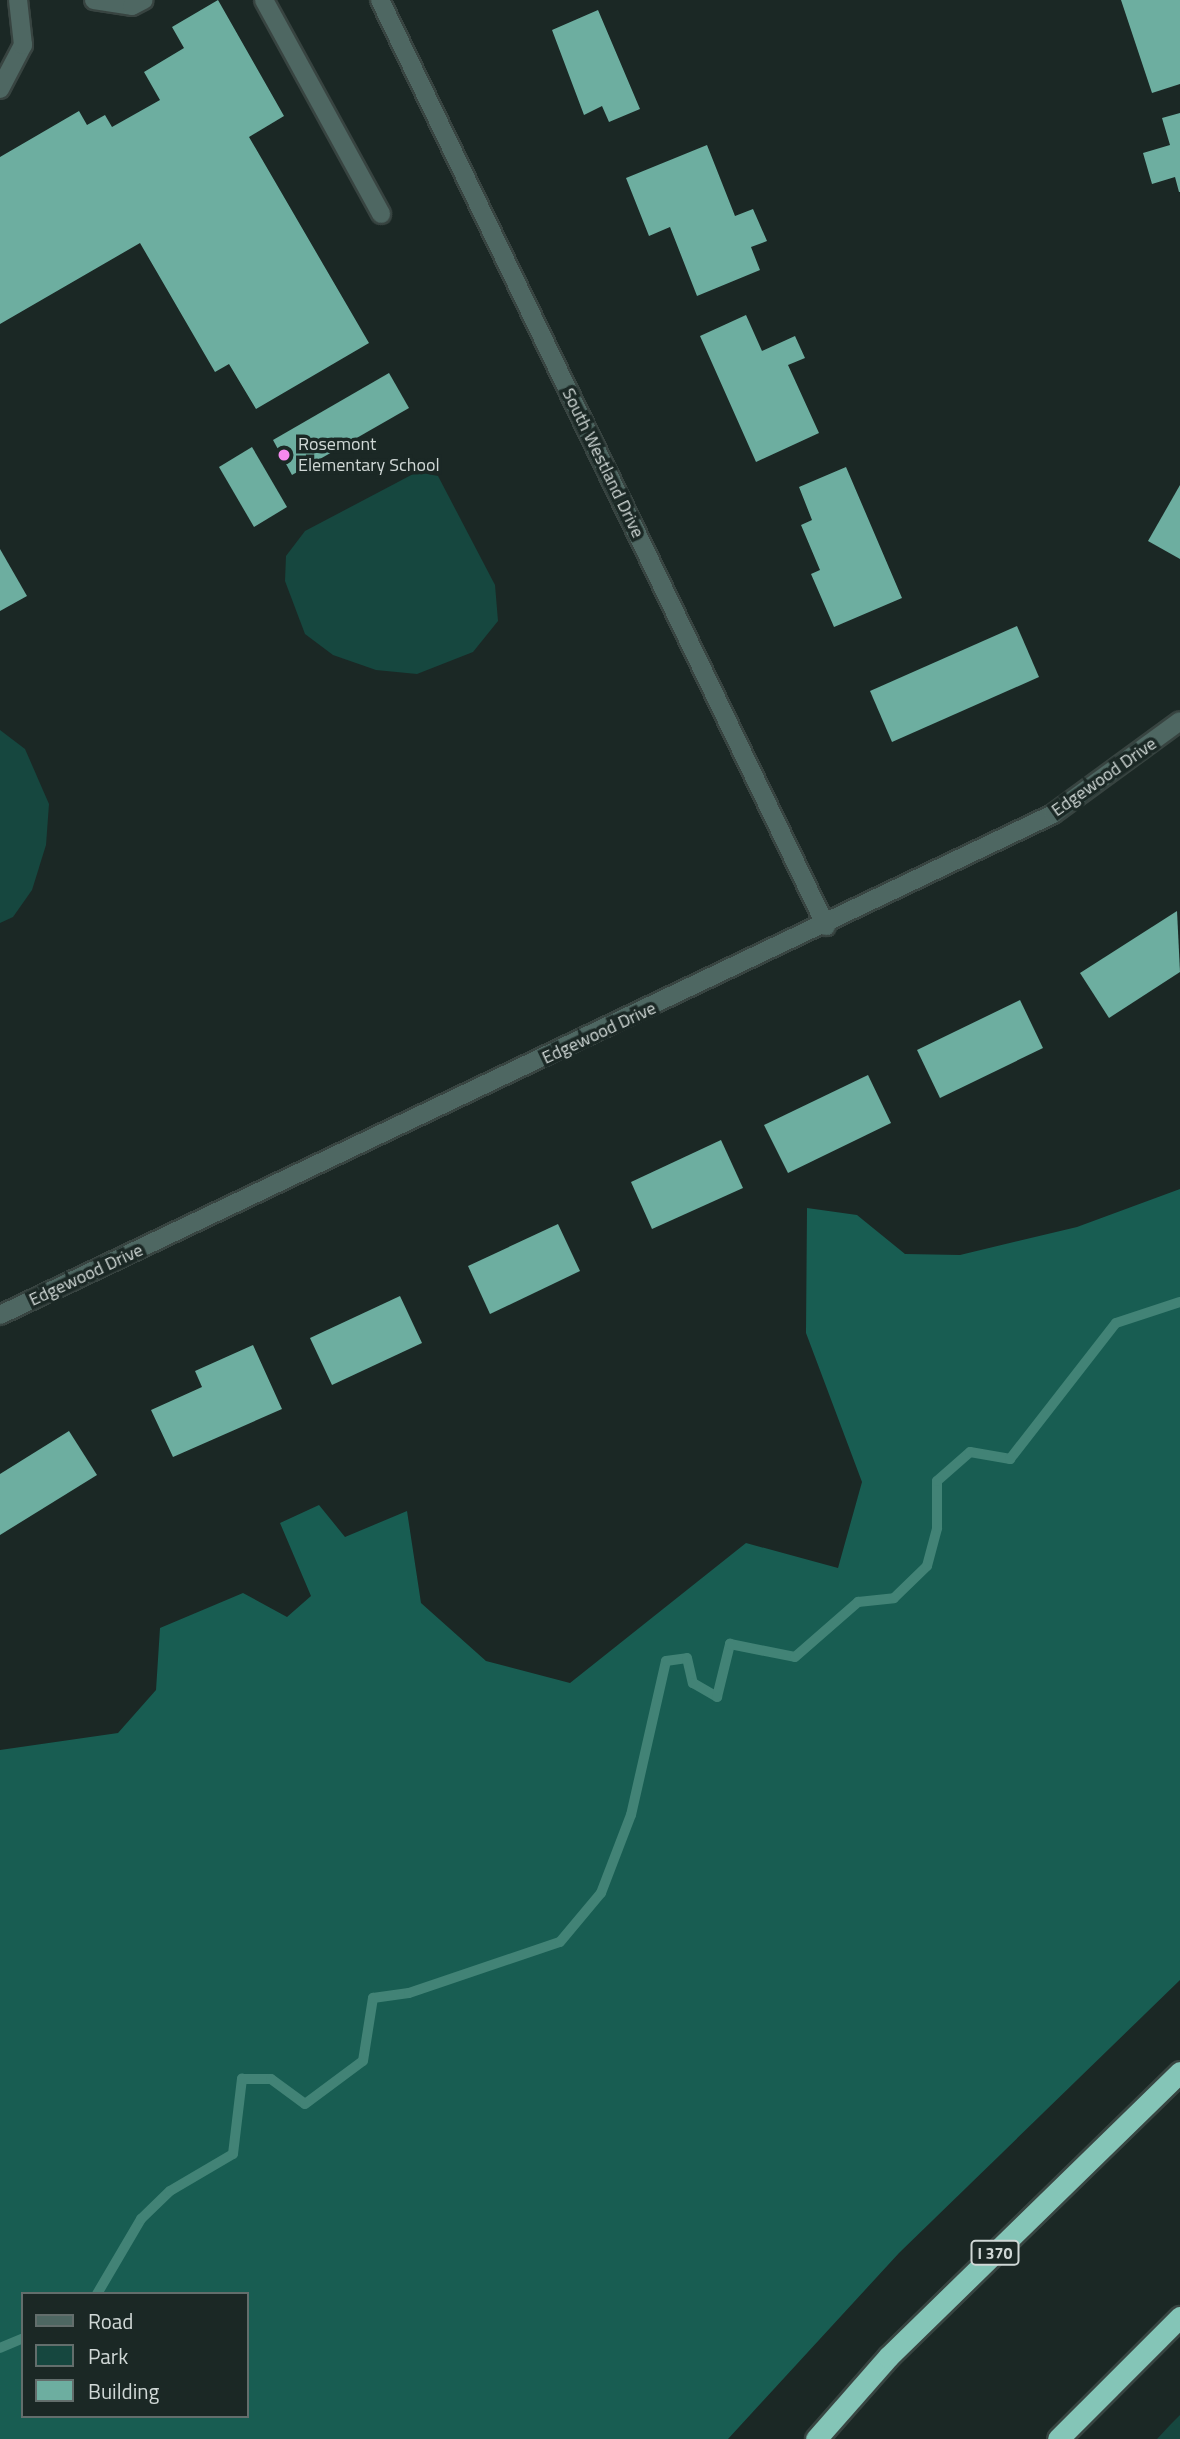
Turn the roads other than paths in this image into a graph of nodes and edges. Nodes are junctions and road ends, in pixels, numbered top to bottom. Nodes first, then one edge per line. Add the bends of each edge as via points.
1 (18, 0) edge
2 (94, 0) edge
3 (144, 0) edge
4 (264, 0) edge
5 (380, 0) edge
6 (0, 89) edge
7 (381, 214) dead end
8 (1180, 721) edge
9 (826, 926) junction
10 (0, 1315) edge
11 (1180, 2072) edge
12 (1180, 2317) edge
13 (816, 2439) edge
14 (1058, 2439) edge

1 - 6 street via 23,45
2 - 3 street via 132,6
4 - 7 street
5 - 9 street, South Westland Drive
8 - 9 street, Edgewood Drive via 1053,814
9 - 10 street, Edgewood Drive
11 - 13 highway, I 370 via 888,2357
12 - 14 highway

